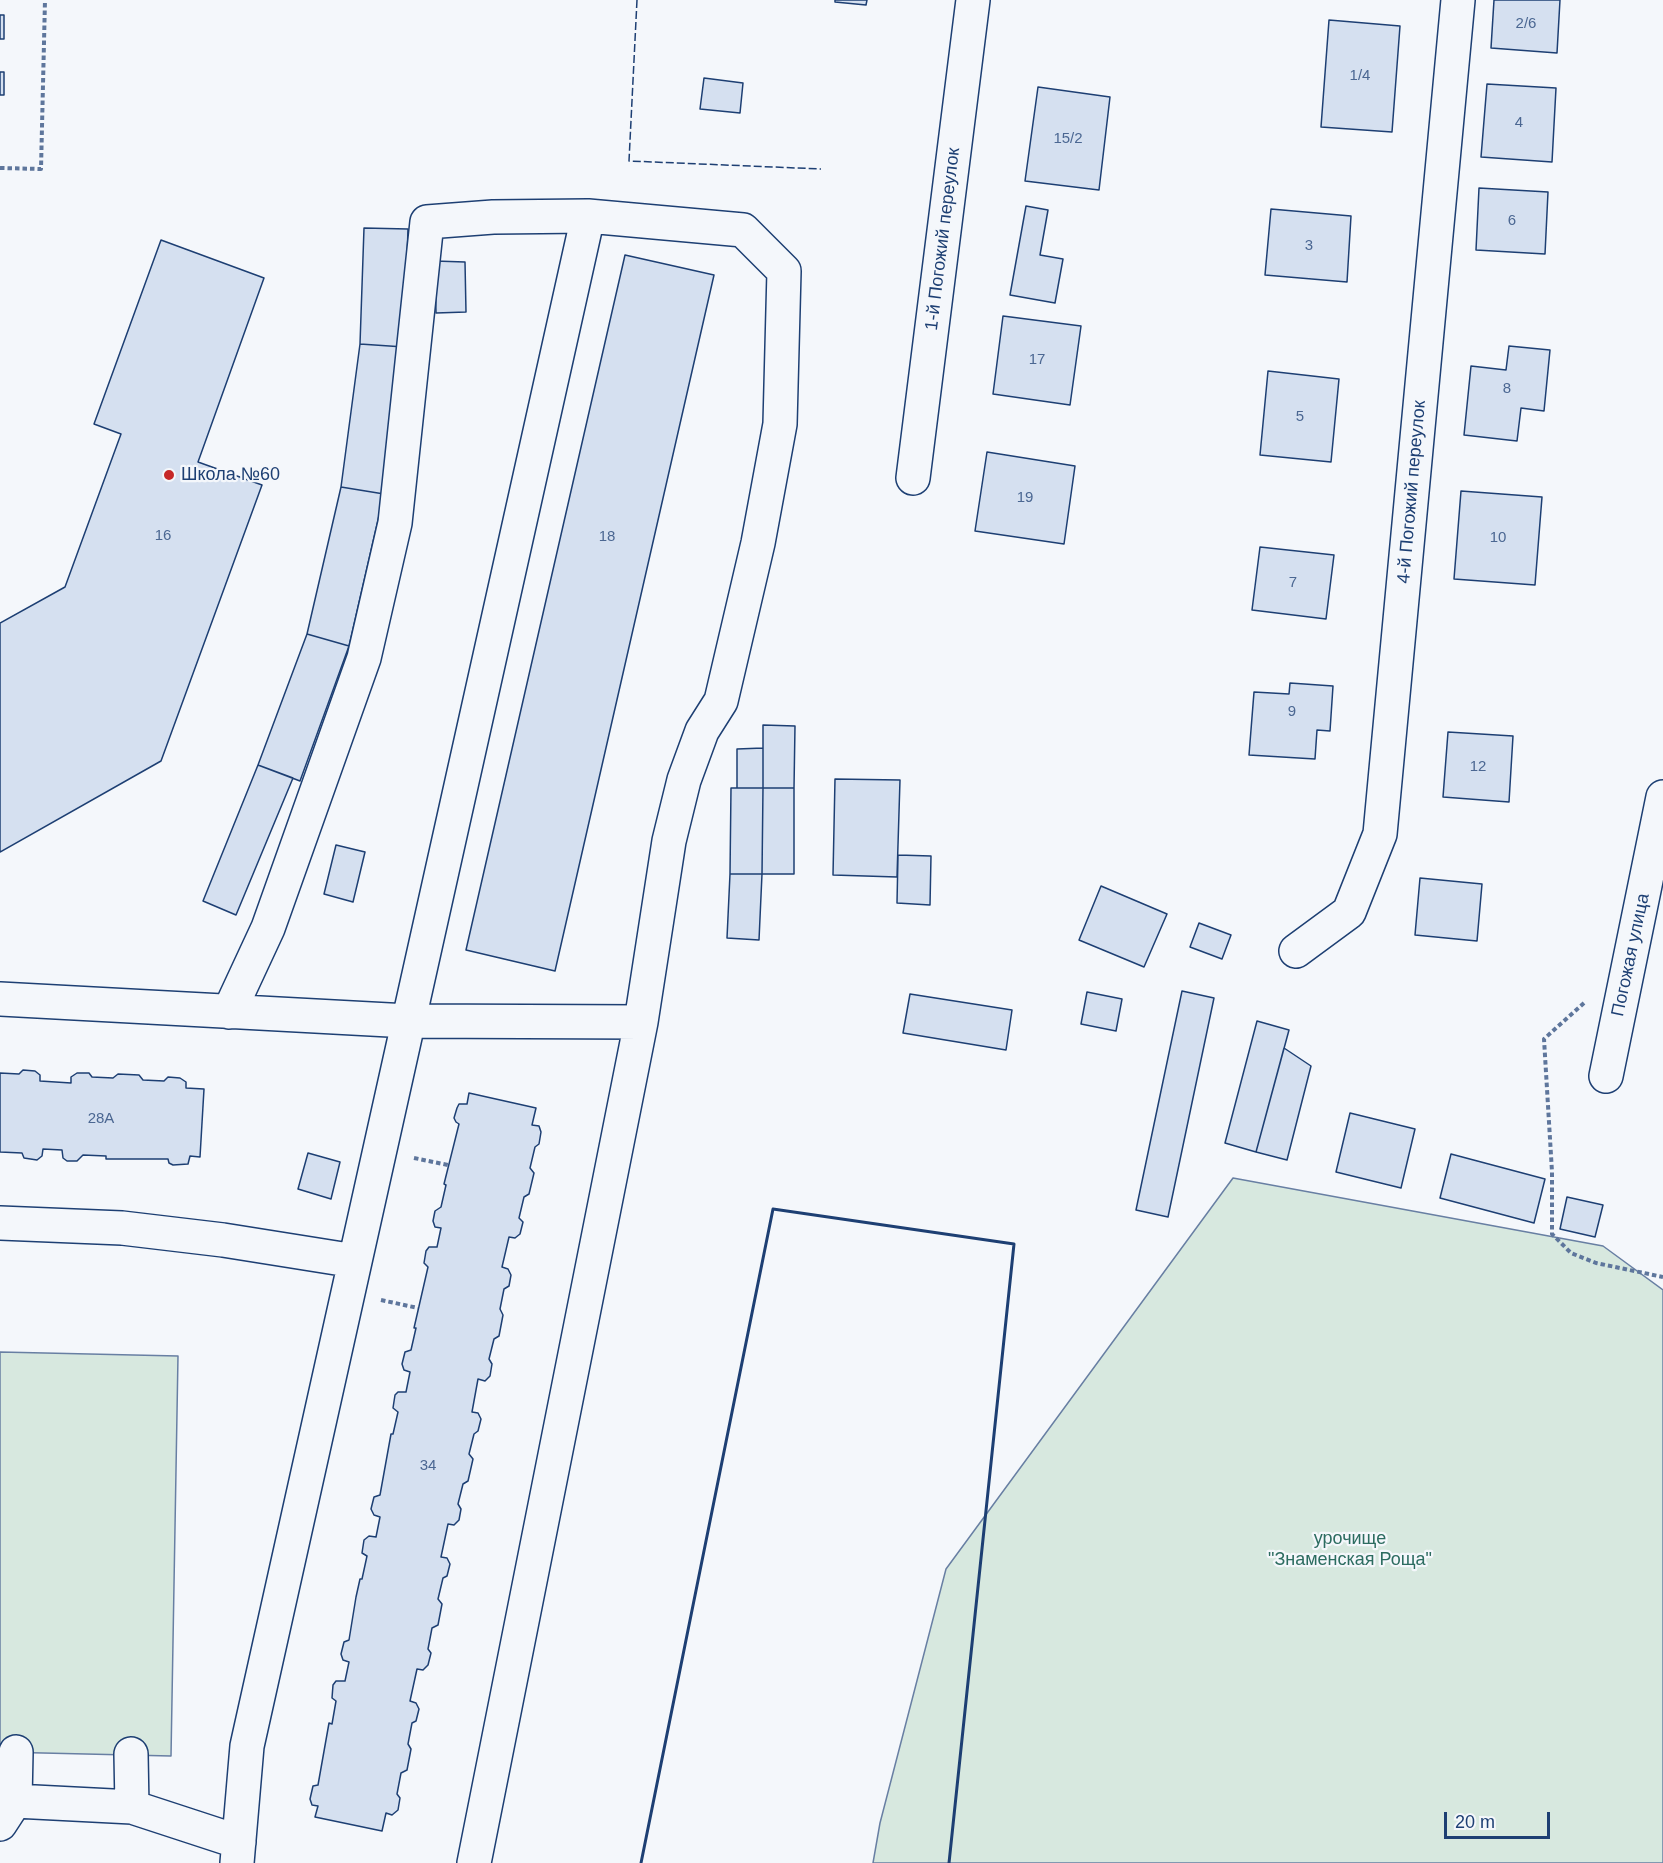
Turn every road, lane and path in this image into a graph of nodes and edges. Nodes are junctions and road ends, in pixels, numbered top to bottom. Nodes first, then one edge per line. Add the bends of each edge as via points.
1 (45, 0) edge
2 (973, 0) edge
3 (1458, 0) edge
4 (0, 168) edge
5 (588, 216) junction
6 (913, 478) dead end
7 (1663, 797) edge
8 (1296, 951) dead end
9 (1624, 986) junction
10 (0, 999) edge
11 (230, 1012) junction
12 (408, 1021) junction
13 (641, 1022) junction
14 (1606, 1076) dead end
15 (0, 1223) edge
16 (355, 1261) junction
17 (1663, 1277) edge
18 (16, 1752) dead end
19 (131, 1754) dead end
20 (132, 1807) junction
21 (8, 1813) edge
22 (238, 1852) edge
23 (474, 1863) edge

1 - 4 path via 41,169
2 - 6 street, 1-й Погожий переулок
3 - 8 street, 4-й Погожий переулок via 1380,834 1349,912
5 - 11 street via 427,222 395,523 364,658 268,928
5 - 12 street
5 - 13 street via 743,230 784,271 780,424 759,543 721,701 702,730 684,780 669,841
7 - 9 street, Погожая улица
9 - 14 street, Погожая улица
9 - 17 path via 1598,992 1544,1039 1552,1234 1570,1253 1596,1263
10 - 11 street
11 - 12 street
12 - 13 street
12 - 16 street
13 - 23 street
15 - 16 street via 122,1228
16 - 22 street via 247,1746
18 - 21 street
19 - 20 street
20 - 21 street
20 - 22 street

